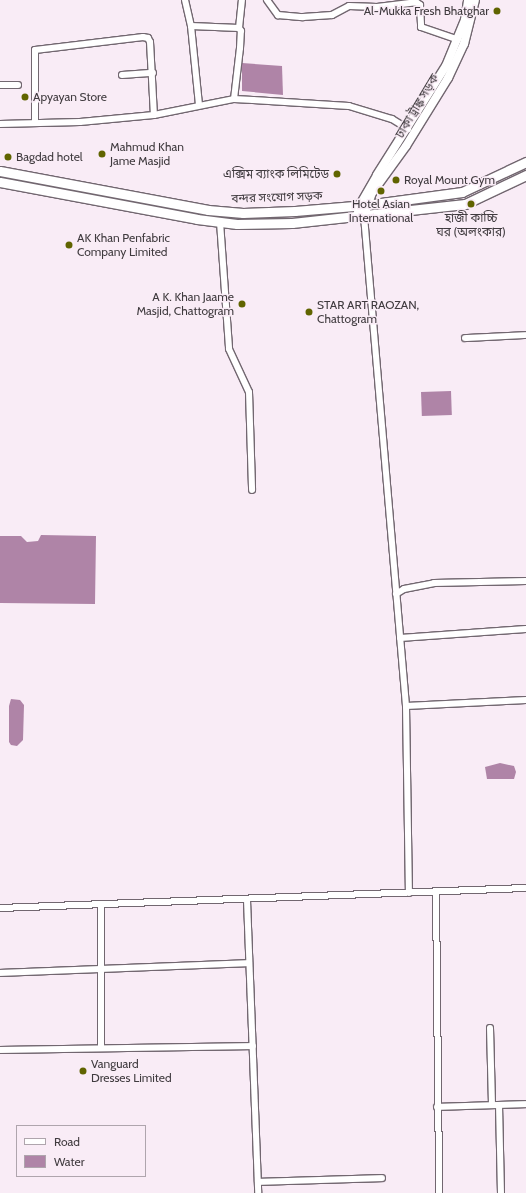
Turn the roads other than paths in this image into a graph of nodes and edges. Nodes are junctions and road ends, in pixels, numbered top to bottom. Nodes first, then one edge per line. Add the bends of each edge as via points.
1 (185, 0) edge
2 (242, 0) edge
3 (267, 0) edge
4 (468, 0) edge
5 (475, 0) edge
6 (191, 26) junction
7 (239, 28) junction
8 (458, 40) junction
9 (153, 73) junction
10 (122, 75) dead end
11 (0, 85) edge
12 (18, 85) dead end
13 (234, 99) junction
14 (199, 105) junction
15 (154, 115) junction
16 (35, 123) junction
17 (0, 124) edge
18 (408, 129) junction
19 (526, 162) edge
20 (0, 171) edge
21 (526, 175) edge
22 (0, 182) edge
23 (363, 205) junction
24 (361, 216) junction
25 (220, 222) junction
26 (526, 335) edge
27 (465, 338) dead end
28 (252, 490) dead end
29 (526, 581) edge
30 (396, 594) junction
31 (526, 629) edge
32 (400, 638) junction
33 (526, 700) edge
34 (406, 706) junction
35 (526, 888) edge
36 (436, 892) junction
37 (409, 893) junction
38 (247, 900) junction
39 (101, 905) junction
40 (0, 908) edge
41 (249, 963) junction
42 (100, 970) junction
43 (0, 973) edge
44 (490, 1028) dead end
45 (253, 1046) junction
46 (101, 1048) junction
47 (0, 1050) edge
48 (499, 1104) junction
49 (526, 1104) edge
50 (492, 1105) junction
51 (437, 1107) junction
52 (382, 1178) dead end
53 (258, 1182) junction
54 (258, 1193) edge
55 (439, 1193) edge
56 (501, 1193) edge

1 - 6 street
2 - 7 street
3 - 8 street via 278,15 303,17 332,15 349,6 377,7 416,2 420,5 423,29
4 - 8 main road, ঢাকা ট্রাঙ্ক সড়ক
5 - 23 main road, ঢাকা ট্রাঙ্ক সড়ক via 464,44 448,78
6 - 7 street
6 - 14 street
7 - 13 street via 240,48
8 - 18 main road, ঢাকা ট্রাঙ্ক সড়ক via 446,66
9 - 10 street
9 - 15 street
9 - 16 street via 148,38 38,50 34,54
11 - 12 street
13 - 14 street
13 - 18 street via 284,100 348,106 392,119
14 - 15 street
15 - 16 street
16 - 17 street
18 - 23 main road, ঢাকা ট্রাঙ্ক সড়ক via 376,175
19 - 23 highway, বন্দর সংযোগ সড়ক via 462,192
20 - 23 highway, বন্দর সংযোগ সড়ক via 208,210 243,213
21 - 24 highway, বন্দর সংযোগ সড়ক via 466,204
22 - 25 highway, বন্দর সংযোগ সড়ক
23 - 24 main road, ঢাকা ট্রাঙ্ক সড়ক
24 - 25 highway, বন্দর সংযোগ সড়ক via 292,223
24 - 30 street
25 - 28 street via 229,349 249,392
26 - 27 street
29 - 30 street via 434,583 404,589
30 - 32 street
31 - 32 street
32 - 34 street
33 - 34 street
34 - 37 street
35 - 36 street
36 - 37 street
36 - 51 street
37 - 38 street
38 - 39 street via 206,899
38 - 41 street
39 - 40 street
39 - 42 street
41 - 42 street
41 - 45 street
42 - 43 street
42 - 46 street
44 - 50 street
45 - 46 street
45 - 53 street
46 - 47 street
48 - 49 street
48 - 50 street
48 - 56 street
50 - 51 street
51 - 55 street
52 - 53 street
53 - 54 street

